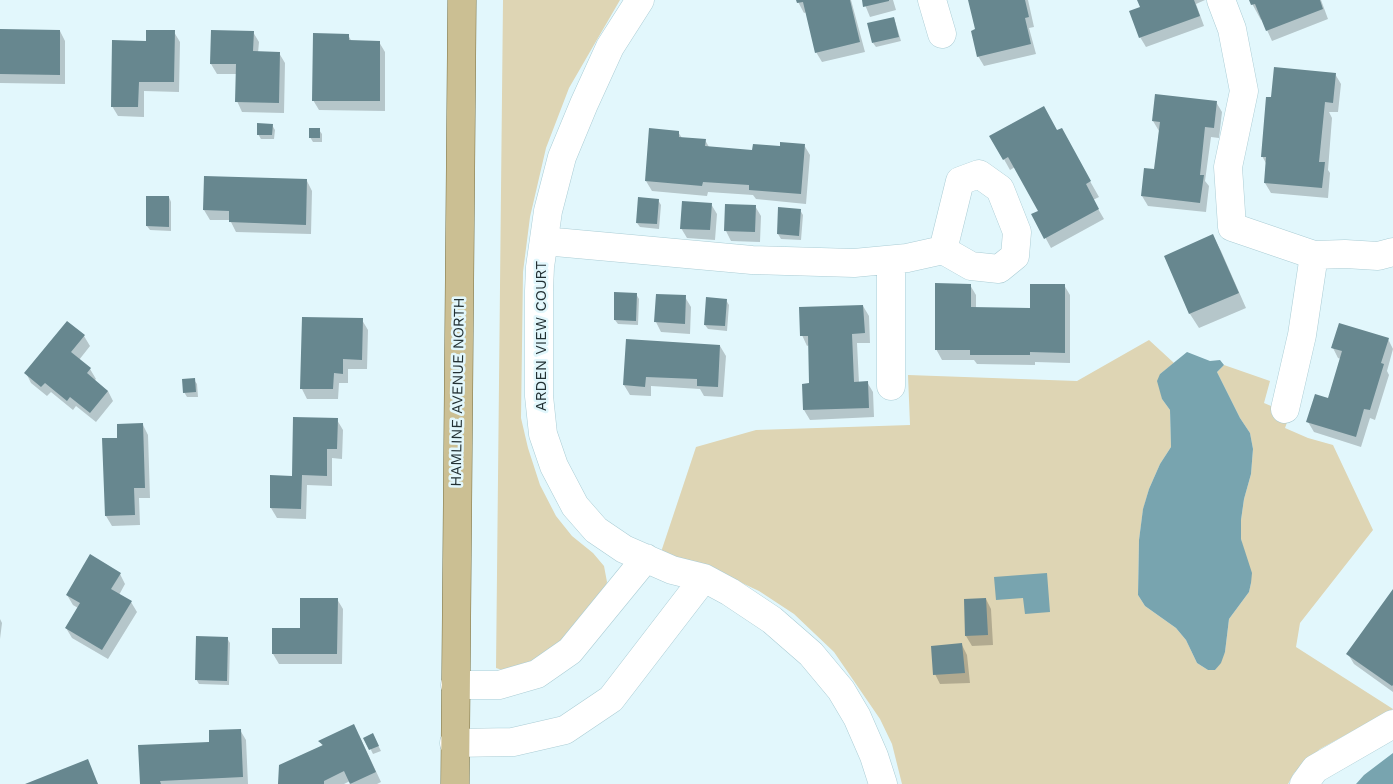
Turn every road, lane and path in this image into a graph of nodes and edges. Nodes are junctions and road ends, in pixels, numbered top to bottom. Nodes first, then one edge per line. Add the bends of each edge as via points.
1 (462, 0) edge
2 (640, 0) edge
3 (932, 0) edge
4 (1220, 0) edge
5 (942, 34) dead end
6 (544, 241) junction
7 (943, 250) dead end
8 (1393, 252) edge
9 (1314, 255) junction
10 (891, 260) junction
11 (891, 386) dead end
12 (1285, 409) dead end
13 (646, 558) junction
14 (704, 578) junction
15 (455, 684) junction
16 (1393, 724) edge
17 (454, 743) junction
18 (455, 784) edge
19 (883, 784) edge
20 (1304, 784) edge

1 - 15 main road, HAMLINE AVENUE NORTH
2 - 6 street, ARDEN VIEW COURT via 610,47 562,157
3 - 5 street
4 - 9 street via 1232,29 1244,91 1228,167 1232,227
6 - 10 street via 752,260 854,264
6 - 13 street, ARDEN VIEW COURT via 539,291 539,396 543,434 554,466 575,506 596,530 624,549
7 - 10 street
8 - 9 street via 1378,256
9 - 12 street via 1302,335
10 - 11 street
13 - 14 street, ARDEN VIEW COURT via 672,570
13 - 15 street via 570,651 537,674 499,685
14 - 17 street via 611,699 565,730 512,742
14 - 19 street, ARDEN VIEW COURT via 772,620 811,654 841,690 857,717
15 - 17 main road, HAMLINE AVENUE NORTH
16 - 20 street via 1315,769
17 - 18 main road, HAMLINE AVENUE NORTH

